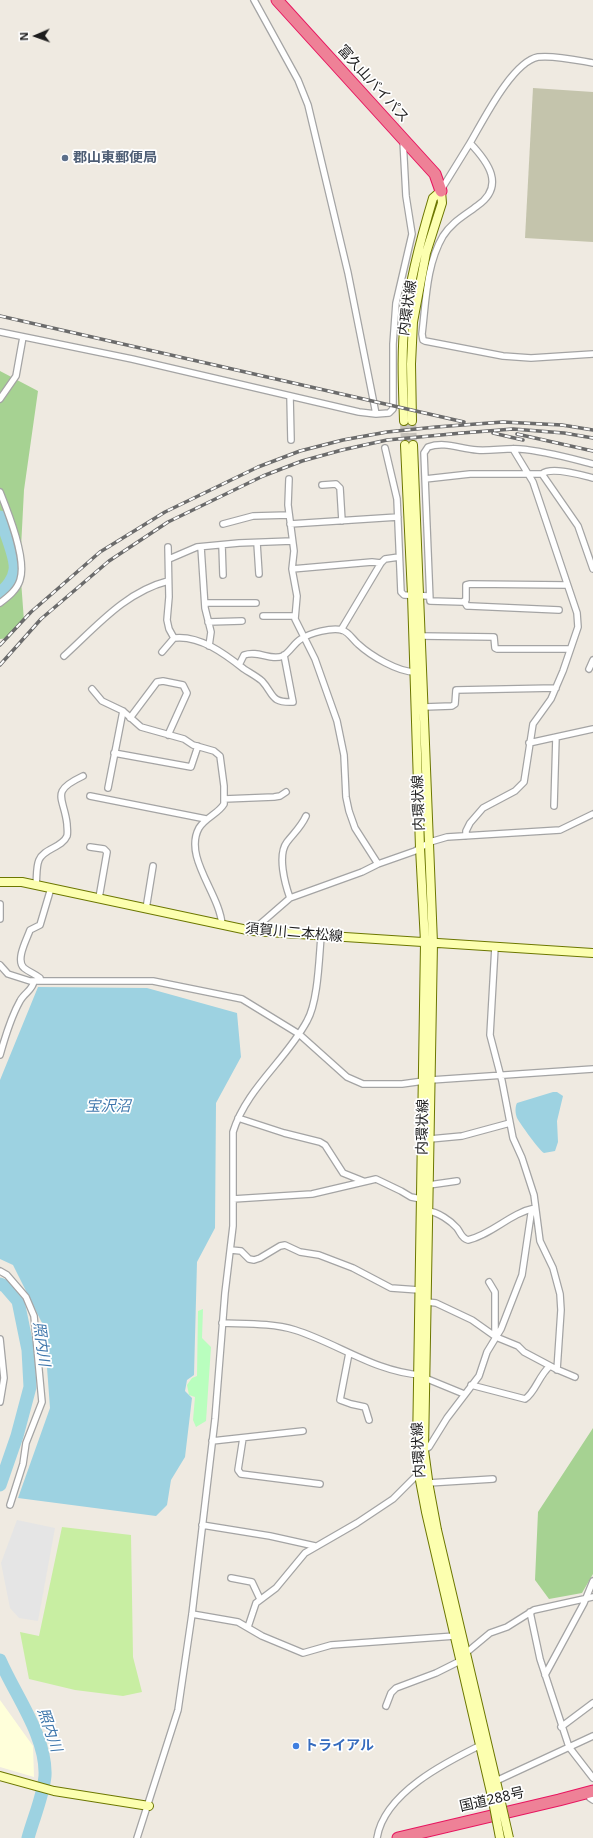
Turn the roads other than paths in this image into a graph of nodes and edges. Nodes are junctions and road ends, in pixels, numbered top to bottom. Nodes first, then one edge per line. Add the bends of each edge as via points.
1 (254, 0) edge
2 (277, 0) edge
3 (593, 63) edge
4 (403, 140) junction
5 (470, 143) junction
6 (437, 195) junction
7 (0, 332) edge
8 (23, 337) junction
9 (593, 354) edge
10 (6, 390) junction
11 (0, 392) edge
12 (290, 396) junction
13 (0, 399) edge
14 (376, 414) junction
15 (290, 440) dead end
16 (409, 445) tunnel mouth
17 (385, 448) dead end
18 (513, 449) junction
19 (593, 464) edge
20 (530, 474) junction
21 (542, 474) junction
22 (593, 478) edge
23 (289, 479) dead end
24 (425, 479) junction
25 (322, 484) dead end
26 (0, 492) edge
27 (289, 515) junction
28 (398, 517) junction
29 (342, 521) junction
30 (223, 524) dead end
31 (290, 524) junction
32 (292, 541) junction
33 (257, 543) junction
34 (222, 545) junction
35 (201, 547) junction
36 (168, 548) dead end
37 (399, 557) junction
38 (169, 559) junction
39 (381, 563) junction
40 (292, 569) junction
41 (593, 569) edge
42 (259, 574) dead end
43 (223, 575) dead end
44 (168, 581) junction
45 (567, 585) junction
46 (416, 595) junction
47 (429, 596) junction
48 (464, 601) junction
49 (0, 603) edge
50 (205, 603) junction
51 (256, 603) dead end
52 (559, 610) dead end
53 (263, 616) dead end
54 (295, 616) junction
55 (242, 621) dead end
56 (208, 622) junction
57 (341, 630) junction
58 (421, 636) junction
59 (304, 637) junction
60 (174, 638) junction
61 (209, 646) junction
62 (570, 649) junction
63 (162, 652) dead end
64 (284, 655) junction
65 (64, 656) dead end
66 (593, 660) edge
67 (239, 665) junction
68 (589, 669) dead end
69 (415, 672) junction
70 (556, 688) junction
71 (92, 689) dead end
72 (424, 707) junction
73 (122, 711) junction
74 (130, 718) junction
75 (593, 728) edge
76 (168, 735) junction
77 (556, 738) junction
78 (529, 742) junction
79 (198, 746) junction
80 (114, 753) junction
81 (83, 776) dead end
82 (108, 788) dead end
83 (286, 792) dead end
84 (90, 796) dead end
85 (224, 799) junction
86 (554, 806) dead end
87 (593, 814) edge
88 (306, 816) dead end
89 (206, 819) junction
90 (466, 836) junction
91 (430, 842) junction
92 (90, 847) dead end
93 (420, 848) junction
94 (378, 864) junction
95 (153, 866) dead end
96 (0, 882) edge
97 (36, 885) junction
98 (51, 888) junction
99 (99, 898) junction
100 (290, 898) junction
101 (0, 904) edge
102 (146, 909) junction
103 (0, 919) edge
104 (222, 925) junction
105 (252, 931) junction
106 (321, 936) junction
107 (429, 943) junction
108 (495, 947) junction
109 (593, 953) edge
110 (0, 965) edge
111 (34, 981) junction
112 (40, 981) junction
113 (299, 1034) junction
114 (0, 1055) edge
115 (593, 1069) edge
116 (500, 1076) junction
117 (428, 1081) junction
118 (238, 1118) junction
119 (510, 1123) junction
120 (430, 1140) junction
121 (457, 1180) dead end
122 (363, 1181) junction
123 (429, 1186) junction
124 (233, 1199) junction
125 (421, 1200) junction
126 (535, 1209) junction
127 (428, 1211) junction
128 (231, 1250) junction
129 (0, 1271) edge
130 (489, 1282) dead end
131 (420, 1290) junction
132 (427, 1302) junction
133 (222, 1323) junction
134 (496, 1336) junction
135 (0, 1339) edge
136 (349, 1354) junction
137 (550, 1366) junction
138 (557, 1370) junction
139 (423, 1376) junction
140 (575, 1377) dead end
141 (471, 1385) junction
142 (464, 1394) junction
143 (0, 1402) edge
144 (369, 1420) dead end
145 (303, 1431) dead end
146 (243, 1438) junction
147 (212, 1441) junction
148 (424, 1450) junction
149 (423, 1474) junction
150 (493, 1479) dead end
151 (428, 1483) junction
152 (320, 1484) dead end
153 (10, 1505) dead end
154 (202, 1525) junction
155 (315, 1546) junction
156 (231, 1578) dead end
157 (593, 1581) edge
158 (593, 1597) edge
159 (586, 1598) junction
160 (260, 1599) junction
161 (530, 1612) junction
162 (192, 1614) junction
163 (248, 1627) junction
164 (455, 1636) junction
165 (466, 1653) junction
166 (460, 1661) junction
167 (545, 1675) junction
168 (593, 1702) edge
169 (386, 1706) dead end
170 (561, 1727) junction
171 (593, 1736) edge
172 (484, 1744) junction
173 (569, 1747) junction
174 (0, 1776) edge
175 (593, 1778) edge
176 (496, 1782) junction
177 (592, 1796) edge
178 (496, 1797) junction
179 (149, 1806) junction
180 (137, 1838) edge
181 (377, 1838) edge
182 (398, 1838) edge
183 (425, 1838) edge
184 (500, 1838) edge
185 (509, 1838) edge

1 - 14 street via 298,80 308,105 348,273
2 - 4 highway, 富久山バイパス
3 - 5 street via 544,57 524,63 489,110
4 - 6 highway, 富久山バイパス via 435,174
4 - 14 street via 406,196 412,234 396,303 392,344 393,409 389,413
5 - 6 street
5 - 9 street via 492,170 493,184 483,202 454,221 433,257 423,340 503,356 531,358
6 - 6 main road, 内環状線 via 415,265 405,320 402,372 408,421 413,322 426,253 442,203
7 - 8 street
8 - 10 street via 16,376
8 - 12 street via 132,359
10 - 11 street
10 - 13 street
12 - 14 street
12 - 15 street
16 - 46 main road, 内環状線
17 - 28 street via 397,500
18 - 19 street via 537,451
18 - 20 street
18 - 24 street via 478,450 453,445 428,447 424,456
20 - 21 street
20 - 24 street via 470,474
20 - 45 street
21 - 22 street via 545,471 562,471
21 - 41 street via 578,526
23 - 27 street
24 - 47 street
25 - 29 street via 336,484 340,488
26 - 49 street via 19,550 22,570 16,588
27 - 30 street via 253,516
27 - 31 street
28 - 29 street
28 - 37 street
29 - 31 street
31 - 32 street
32 - 33 street
32 - 40 street
33 - 34 street
33 - 42 street
34 - 35 street
34 - 43 street
35 - 38 street
35 - 50 street
36 - 38 street
37 - 39 street via 385,558
37 - 46 street via 401,592 404,595
38 - 44 street
39 - 40 street
39 - 57 street
40 - 54 street via 297,596
44 - 60 street via 167,620
44 - 65 street via 151,586 115,608
45 - 48 street via 466,585
45 - 62 street via 578,620
46 - 47 street
46 - 58 main road, 内環状線
46 - 69 main road, 内環状線
47 - 48 street via 430,601
48 - 52 street via 467,606
50 - 51 street
50 - 56 street
53 - 54 street
54 - 59 street
55 - 56 street
56 - 61 street via 211,638
57 - 59 street via 331,629
57 - 69 street via 376,657
58 - 62 street via 494,637 497,649
58 - 72 main road, 内環状線
59 - 64 street
59 - 94 street via 315,659 337,721 344,755 349,811 355,828
60 - 61 street via 193,639
60 - 63 street
61 - 67 street
62 - 70 street
64 - 67 street via 272,657 258,653 247,654
64 - 67 street via 293,702 281,702 274,698 262,681
66 - 68 street
69 - 93 main road, 内環状線
70 - 72 street via 456,690 455,704 452,706
70 - 78 street via 533,724
71 - 73 street via 102,701
72 - 91 main road, 内環状線
73 - 74 street
73 - 80 street
74 - 76 street via 141,727
74 - 76 street via 158,682 183,685 187,692
75 - 77 street
76 - 79 street
77 - 78 street
77 - 86 street
78 - 90 street via 524,782 514,791 483,808 470,823
79 - 80 street via 191,767
79 - 85 street via 214,751 220,756
80 - 82 street
81 - 97 street via 68,785 60,796 67,834 61,842 41,856
83 - 85 street via 280,796
84 - 89 street
85 - 89 street via 223,806
87 - 90 street via 560,830
88 - 100 street via 283,851 283,871
89 - 104 street via 197,833 195,848 203,875 217,902
90 - 91 street
91 - 93 street
91 - 107 main road, 内環状線
92 - 99 street via 104,849 107,852
93 - 94 street
93 - 107 main road, 内環状線
94 - 100 street
95 - 102 street
96 - 97 main road, 須賀川二本松線 via 14,881
97 - 98 main road, 須賀川二本松線
98 - 99 main road, 須賀川二本松線
98 - 112 street via 40,925 30,930 21,953 23,967 35,973
99 - 102 main road, 須賀川二本松線
100 - 105 street
101 - 103 street
102 - 104 main road, 須賀川二本松線
104 - 105 main road, 須賀川二本松線
105 - 106 main road, 須賀川二本松線
106 - 107 main road, 須賀川二本松線
106 - 113 street via 313,1003 308,1021
107 - 108 main road, 須賀川二本松線
107 - 117 main road, 内環状線
108 - 109 main road, 須賀川二本松線
108 - 116 street via 490,1035
110 - 111 street via 8,974
111 - 112 street
111 - 114 street via 18,1006
112 - 113 street via 153,981 242,999
113 - 117 street via 347,1077 358,1082 377,1085
113 - 118 street via 260,1084
115 - 116 street
116 - 117 street
116 - 119 street
117 - 120 main road, 内環状線
117 - 125 main road, 内環状線
118 - 122 street via 320,1142 325,1145 344,1173
118 - 124 street via 233,1132
119 - 120 street via 462,1136
119 - 126 street via 531,1186
120 - 123 main road, 内環状線
121 - 123 street
122 - 124 street via 312,1194
122 - 125 street via 376,1179
123 - 127 main road, 内環状線
124 - 128 street
125 - 131 main road, 内環状線
126 - 127 street via 521,1212 496,1228 469,1240 463,1238 453,1224 436,1212
126 - 134 street via 531,1214 522,1275
126 - 138 street via 540,1240 554,1268 560,1294
127 - 132 main road, 内環状線
128 - 131 street via 241,1251 249,1259 254,1260 280,1246 287,1246 353,1268 391,1288
128 - 133 street
129 - 153 street via 7,1275 26,1297 34,1316 42,1402 26,1443 23,1464
130 - 134 street via 495,1292
131 - 139 main road, 内環状線
132 - 134 street via 436,1303 472,1320
132 - 139 main road, 内環状線
133 - 136 street via 289,1328 330,1343
133 - 147 street
134 - 137 street
134 - 141 street via 487,1352 479,1376
135 - 143 street via 4,1378
136 - 139 street via 396,1371
136 - 144 street via 340,1400 365,1407
137 - 138 street
137 - 141 street via 541,1374 530,1396 525,1399
138 - 140 street
139 - 142 street
139 - 148 main road, 内環状線
139 - 149 main road, 内環状線 via 417,1447
141 - 142 street
142 - 148 street via 431,1444
145 - 146 street
146 - 147 street
146 - 152 street via 238,1470 241,1474
147 - 154 street
148 - 149 main road, 内環状線
149 - 151 main road, 内環状線
149 - 155 street via 411,1481 393,1499
149 - 164 main road, 内環状線 via 426,1512
150 - 151 street
151 - 165 main road, 内環状線
154 - 155 street
154 - 162 street
155 - 160 street via 302,1556 276,1588
156 - 160 street via 252,1582
157 - 159 street
158 - 159 street
159 - 161 street
159 - 167 street
160 - 163 street
161 - 165 street via 507,1627 490,1633
161 - 167 street via 536,1646
162 - 163 street via 238,1622
162 - 179 street via 178,1710
163 - 164 street via 262,1636 304,1653 331,1645
164 - 166 main road, 内環状線
165 - 172 main road, 内環状線
166 - 169 street via 396,1688
166 - 172 main road, 内環状線
167 - 170 street
168 - 170 street
170 - 173 street
171 - 173 street
172 - 176 main road, 内環状線
172 - 178 main road, 内環状線
172 - 181 street via 439,1767 414,1785 385,1815
173 - 175 street
173 - 176 street
174 - 179 main road via 49,1790
176 - 178 main road, 内環状線
177 - 182 highway, 国道288号 via 559,1800
177 - 183 highway, 国道288号
178 - 184 main road, bridge
178 - 185 main road, bridge
179 - 180 street

